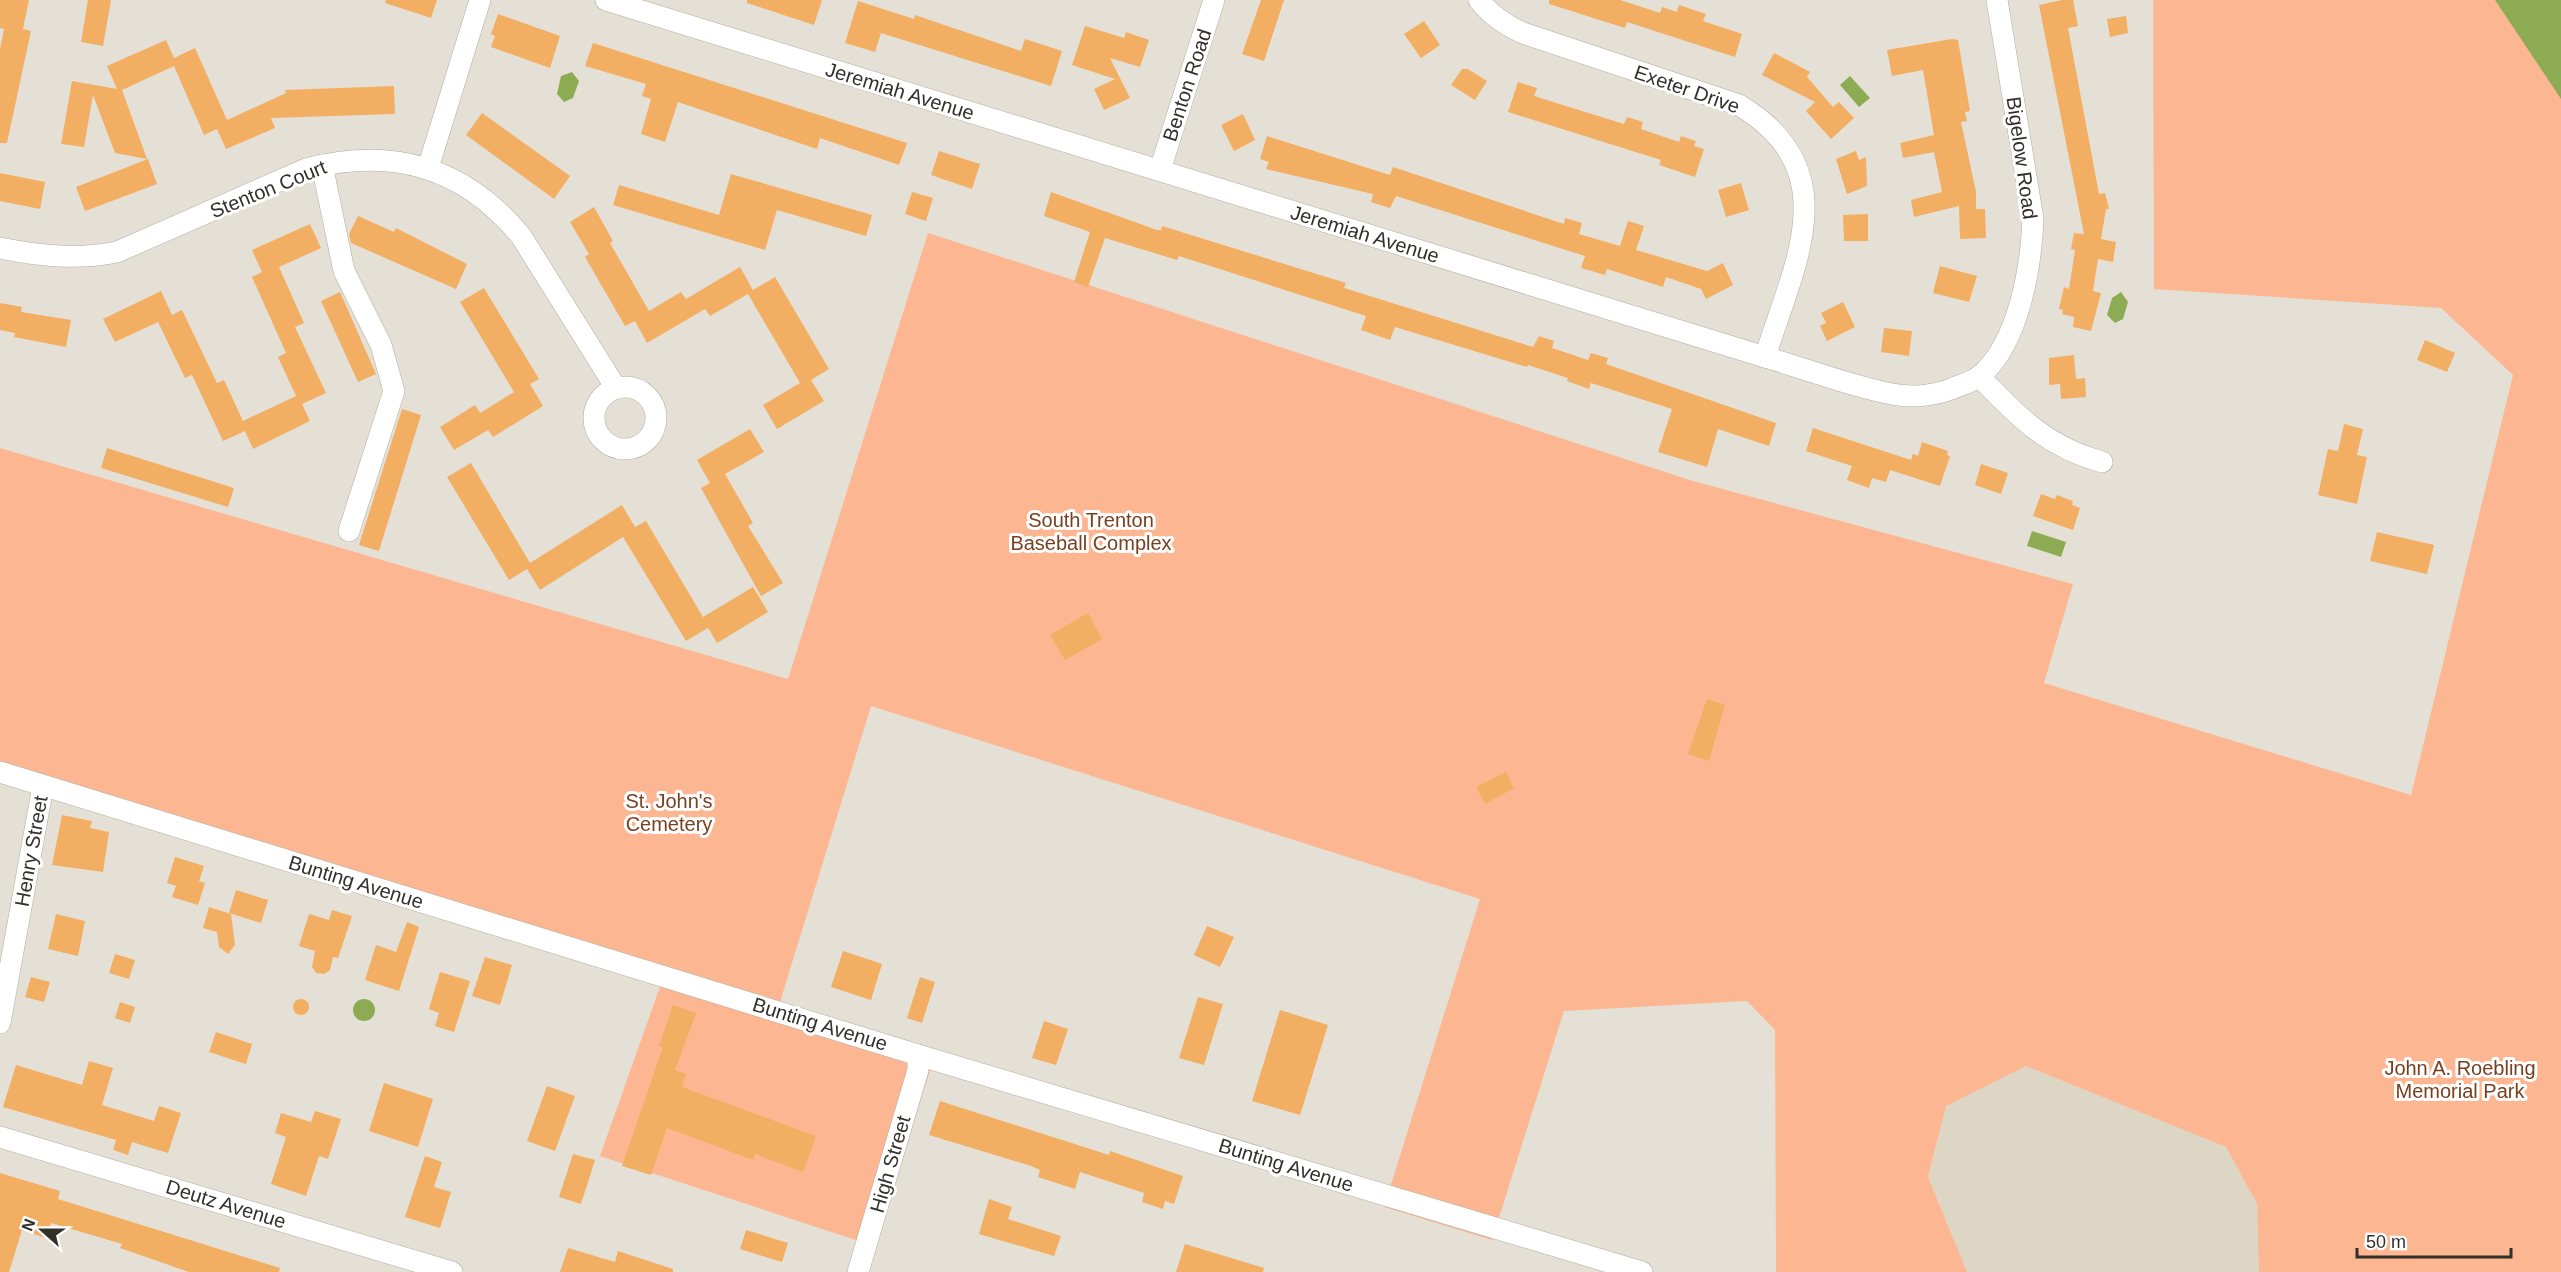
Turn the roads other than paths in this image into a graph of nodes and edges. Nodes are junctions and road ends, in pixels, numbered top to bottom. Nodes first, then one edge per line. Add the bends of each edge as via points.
1 (480, 0) edge
2 (606, 0) edge
3 (1214, 0) edge
4 (1479, 0) edge
5 (1997, 0) edge
6 (322, 165) junction
7 (428, 168) junction
8 (1160, 170) junction
9 (0, 248) edge
10 (1765, 357) junction
11 (1980, 376) junction
12 (616, 388) dead end
13 (2102, 462) dead end
14 (349, 531) dead end
15 (0, 772) edge
16 (44, 786) junction
17 (0, 1023) edge
18 (918, 1054) junction
19 (0, 1137) edge
20 (452, 1272) edge
21 (858, 1272) edge
22 (1642, 1272) edge

1 - 7 street
2 - 8 street, Jeremiah Avenue
3 - 8 street, Benton Road
4 - 10 street, Exeter Drive via 1505,25 1739,105 1778,134 1801,176 1806,202 1804,228
5 - 11 street, Bigelow Road via 2028,184 2032,242 2018,310 1998,353
6 - 7 street, Stenton Court via 367,159
6 - 9 street, Stenton Court via 117,252 60,258
6 - 14 street via 344,271 381,345 394,391
7 - 12 street, Stenton Court via 484,198 521,236
8 - 10 street, Jeremiah Avenue
10 - 11 street, Jeremiah Avenue via 1893,394 1918,396 1942,392
11 - 13 street via 2021,420 2049,440 2077,455
15 - 16 street, Bunting Avenue
16 - 17 street, Henry Street
16 - 18 street, Bunting Avenue
18 - 21 street, High Street via 918,1070
18 - 22 street, Bunting Avenue
19 - 20 street, Deutz Avenue

